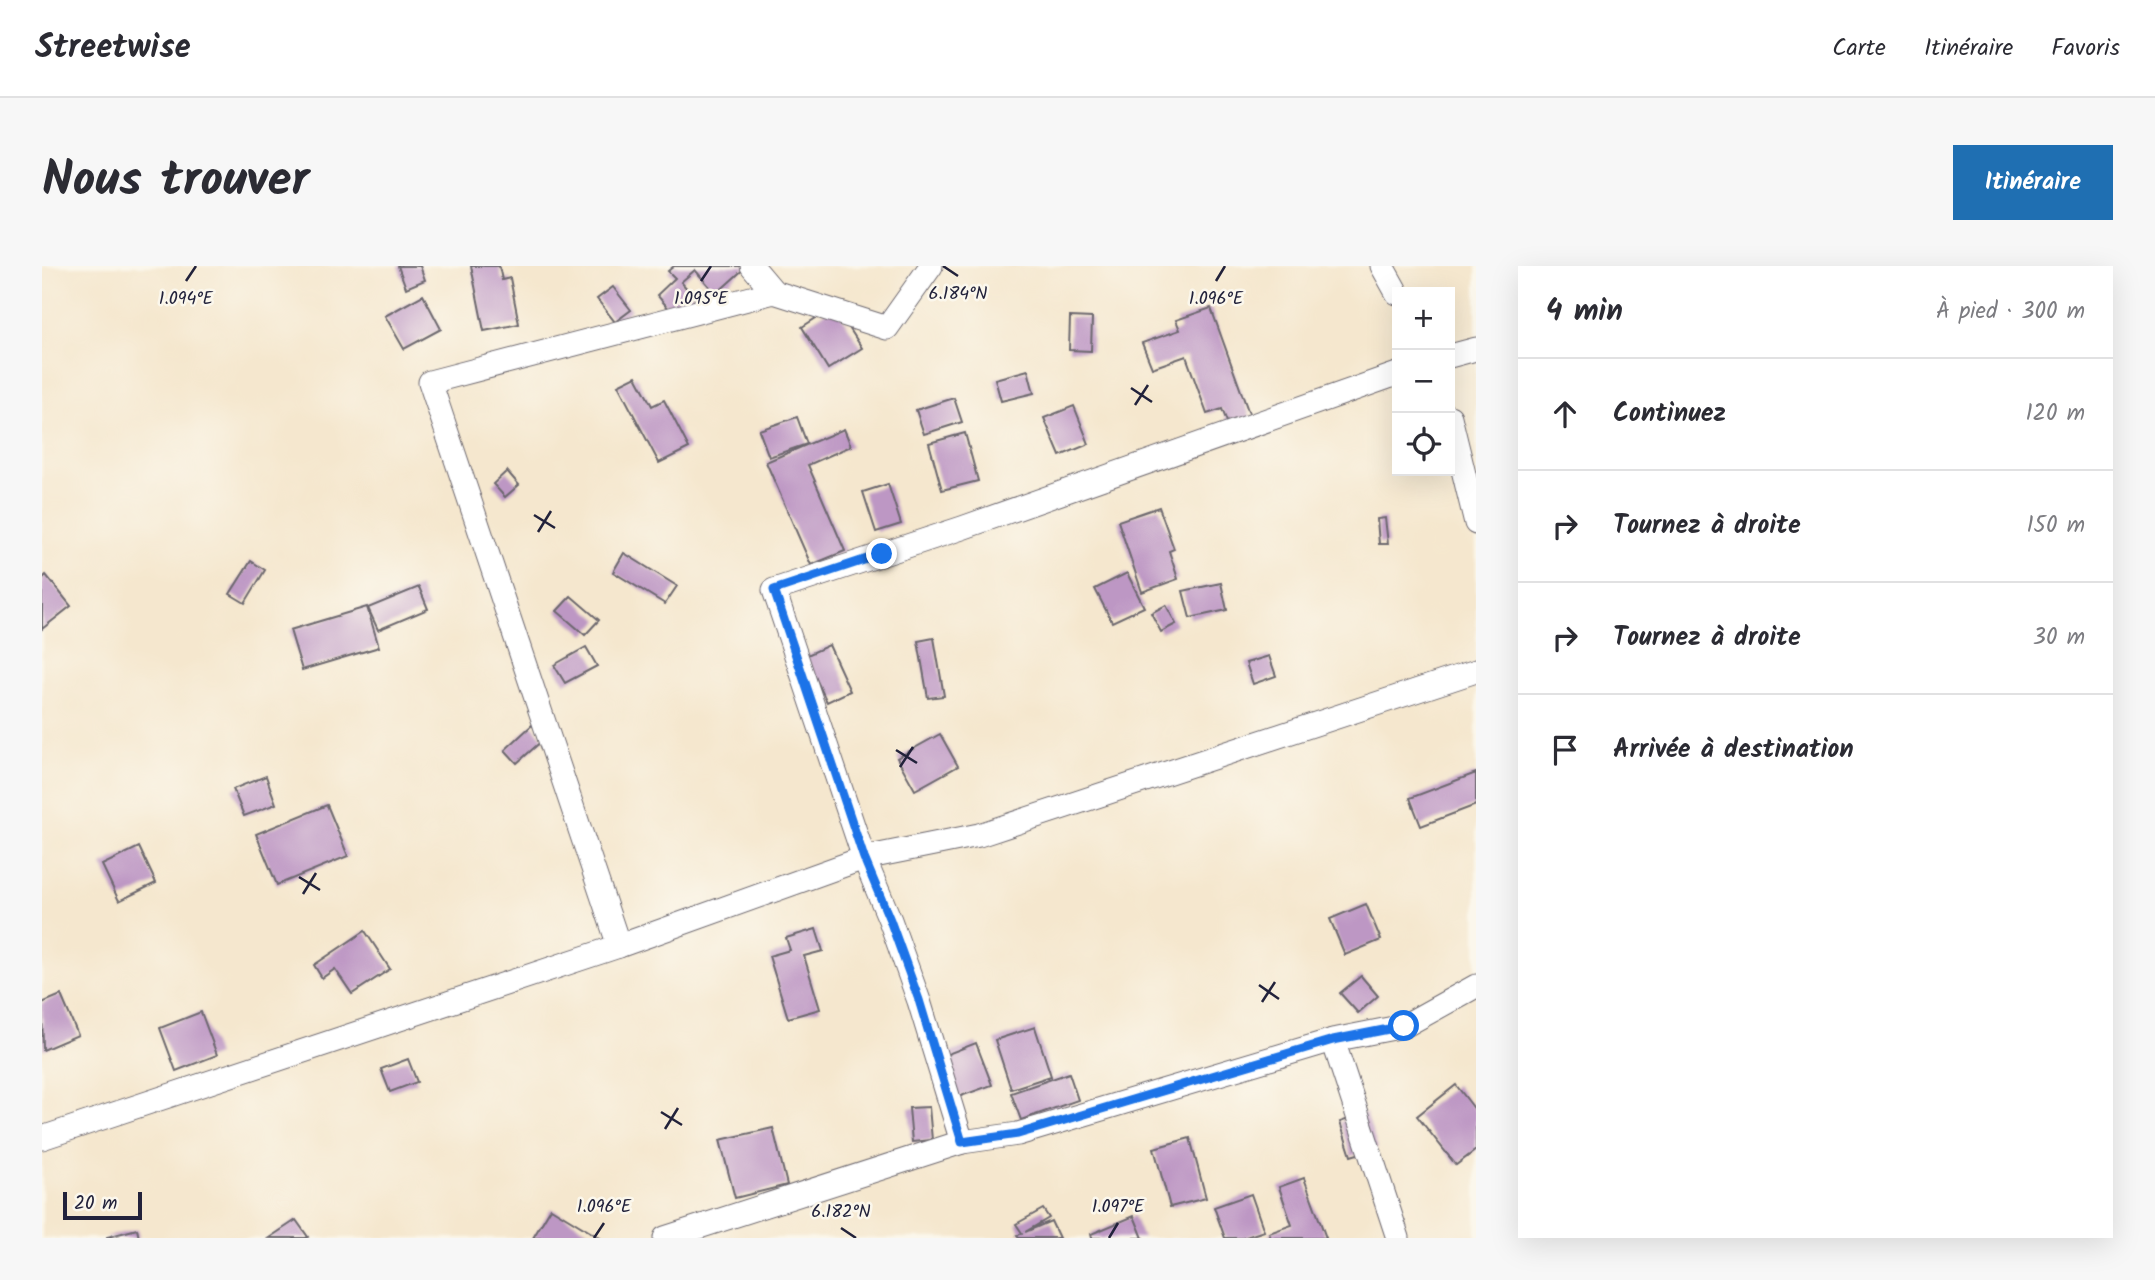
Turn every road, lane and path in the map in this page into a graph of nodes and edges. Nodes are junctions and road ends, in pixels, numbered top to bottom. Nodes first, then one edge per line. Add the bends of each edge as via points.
1 (752, 266) edge
2 (931, 266) edge
3 (1381, 266) edge
4 (1393, 287) edge
5 (774, 292) junction
6 (1476, 349) edge
7 (1455, 355) edge
8 (1392, 376) edge
9 (1455, 437) edge
10 (1476, 523) edge
11 (1476, 671) edge
12 (864, 858) junction
13 (619, 946) junction
14 (1476, 986) edge
15 (1333, 1040) junction
16 (42, 1138) edge
17 (962, 1142) junction
18 (665, 1238) edge
19 (1398, 1238) edge

1 - 5 street
2 - 5 street via 887,328
3 - 4 street
5 - 13 street via 430,382
6 - 7 street
8 - 12 street via 774,590
9 - 10 street
11 - 12 street via 979,835
12 - 13 street
12 - 17 street via 919,1000
13 - 16 street
14 - 15 street via 1404,1026
15 - 17 street via 1018,1134
15 - 19 street
17 - 18 street

